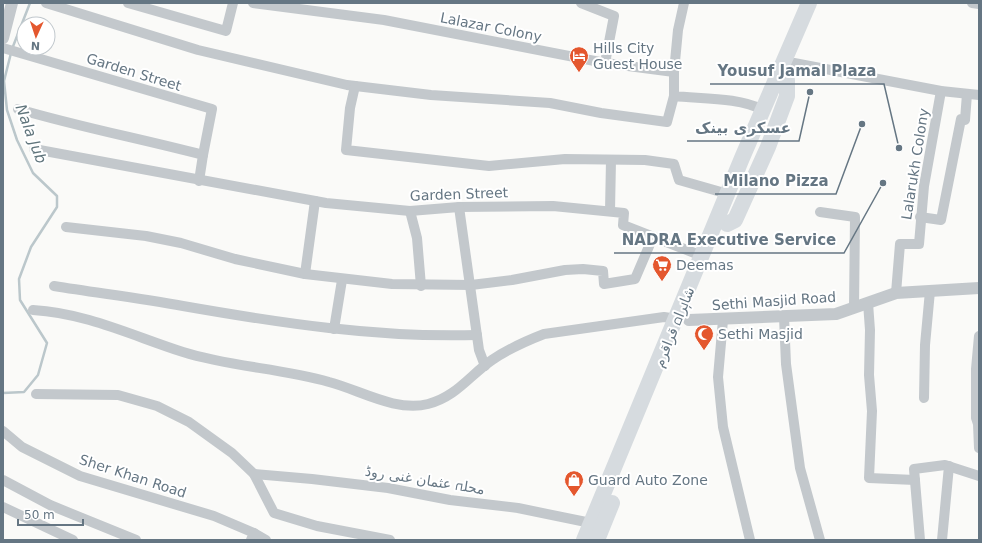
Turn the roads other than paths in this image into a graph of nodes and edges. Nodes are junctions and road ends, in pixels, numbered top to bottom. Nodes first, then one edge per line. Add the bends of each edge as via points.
1 (12, 3) edge
2 (46, 3) edge
3 (128, 3) edge
4 (233, 3) edge
5 (253, 3) edge
6 (581, 3) edge
7 (684, 3) edge
8 (809, 3) edge
9 (820, 3) edge
10 (972, 3) edge
11 (979, 4) edge
12 (3, 38) edge
13 (3, 48) edge
14 (605, 63) junction
15 (794, 63) junction
16 (674, 72) junction
17 (787, 80) junction
18 (355, 86) junction
19 (940, 91) junction
20 (967, 94) junction
21 (979, 95) edge
22 (674, 96) junction
23 (18, 109) dead end
24 (763, 110) junction
25 (34, 149) dead end
26 (750, 154) junction
27 (203, 155) junction
28 (611, 160) junction
29 (199, 181) junction
30 (728, 194) junction
31 (315, 201) junction
32 (459, 207) junction
33 (410, 211) junction
34 (610, 211) junction
35 (820, 212) dead end
36 (920, 217) junction
37 (727, 224) junction
38 (66, 227) dead end
39 (653, 237) junction
40 (702, 256) junction
41 (305, 274) junction
42 (342, 280) junction
43 (471, 285) junction
44 (54, 286) dead end
45 (421, 286) junction
46 (979, 288) edge
47 (930, 291) junction
48 (896, 293) junction
49 (868, 303) junction
50 (854, 308) junction
51 (32, 310) dead end
52 (784, 317) junction
53 (683, 319) junction
54 (723, 320) junction
55 (334, 329) junction
56 (477, 335) junction
57 (979, 336) edge
58 (485, 366) junction
59 (978, 390) edge
60 (36, 394) dead end
61 (924, 398) dead end
62 (3, 431) edge
63 (979, 448) edge
64 (949, 466) junction
65 (254, 474) junction
66 (979, 476) edge
67 (3, 480) edge
68 (915, 480) junction
69 (3, 507) edge
70 (591, 523) junction
71 (252, 536) edge
72 (73, 540) edge
73 (136, 540) edge
74 (266, 540) edge
75 (390, 540) edge
76 (584, 540) edge
77 (597, 540) edge
78 (750, 540) edge
79 (820, 540) edge
80 (920, 540) edge
81 (942, 540) edge

1 - 12 street
2 - 18 street via 198,50
3 - 4 street via 226,31
5 - 14 street, Lalazar Colony via 384,20
6 - 14 street via 614,16
7 - 16 street via 678,30
8 - 24 highway, شاہراہ قراقرم
9 - 15 highway, شاہراہ قراقرم
10 - 11 street
13 - 27 street, Garden Street via 212,109
14 - 16 street, Lalazar Colony
15 - 17 highway, شاہراہ قراقرم
15 - 19 street, Lalarukh Colony
16 - 22 street
17 - 26 highway, شاہراہ قراقرم
17 - 37 highway via 787,96 765,156 735,220
18 - 22 street via 431,95 550,103 667,122
18 - 28 street via 346,150 489,166 565,160
19 - 20 street, Lalarukh Colony
19 - 36 street, Lalarukh Colony
20 - 21 street, Lalarukh Colony
20 - 36 street via 965,120 961,119 941,220
22 - 24 street via 742,102
23 - 27 street
24 - 26 highway, شاہراہ قراقرم
25 - 29 street, Garden Street
26 - 30 highway, شاہراہ قراقرم
26 - 37 highway, شاہراہ قراقرم
27 - 29 street, Garden Street
28 - 30 street via 645,160 674,164 680,180
28 - 34 street
29 - 31 street, Garden Street
30 - 40 highway, شاہراہ قراقرم
31 - 33 street, Garden Street
31 - 41 street
32 - 33 street, Garden Street
32 - 34 street, Garden Street via 553,206
32 - 43 street
33 - 45 street via 417,238
34 - 39 street, Garden Street via 624,213 623,225
35 - 50 street via 855,217
36 - 48 street, Lalarukh Colony via 919,244 900,244
37 - 53 highway, شاہراہ قراقرم
38 - 41 street via 146,236
39 - 40 street, Garden Street
39 - 43 street via 635,279 604,284 603,271 583,269
40 - 53 highway, شاہراہ قراقرم
41 - 42 street
42 - 45 street
42 - 55 street
43 - 45 street
43 - 56 street
44 - 55 street
46 - 47 street, Sethi Masjid Road
47 - 48 street, Sethi Masjid Road
47 - 61 street
48 - 49 street, Sethi Masjid Road
49 - 50 street, Sethi Masjid Road
49 - 68 street via 872,411 869,478
50 - 52 street, Sethi Masjid Road via 836,314
51 - 58 street via 82,317 184,352 320,379 398,404 426,404 437,401 458,390
52 - 54 street, Sethi Masjid Road
52 - 79 street via 786,364 800,468
53 - 54 street, Sethi Masjid Road
53 - 58 street via 664,317 544,334 515,347
53 - 70 highway, شاہراہ قراقرم
53 - 77 highway, شاہراہ قراقرم
54 - 78 street via 718,377 723,427
55 - 56 street via 384,334
56 - 58 street via 481,360
57 - 59 street via 976,369
59 - 63 street
60 - 65 street via 118,395 157,406 189,422 232,453
62 - 71 street, Sher Khan Road via 22,447 80,476 214,516
64 - 66 street
64 - 68 street via 914,469
64 - 81 street
65 - 70 street, محلہ عثمان غنی روڈ via 388,488 450,500 518,508
65 - 75 street via 274,513 316,526
67 - 73 street via 50,505
68 - 80 street
69 - 72 street
70 - 76 highway, شاہراہ قراقرم
71 - 74 street, Sher Khan Road

